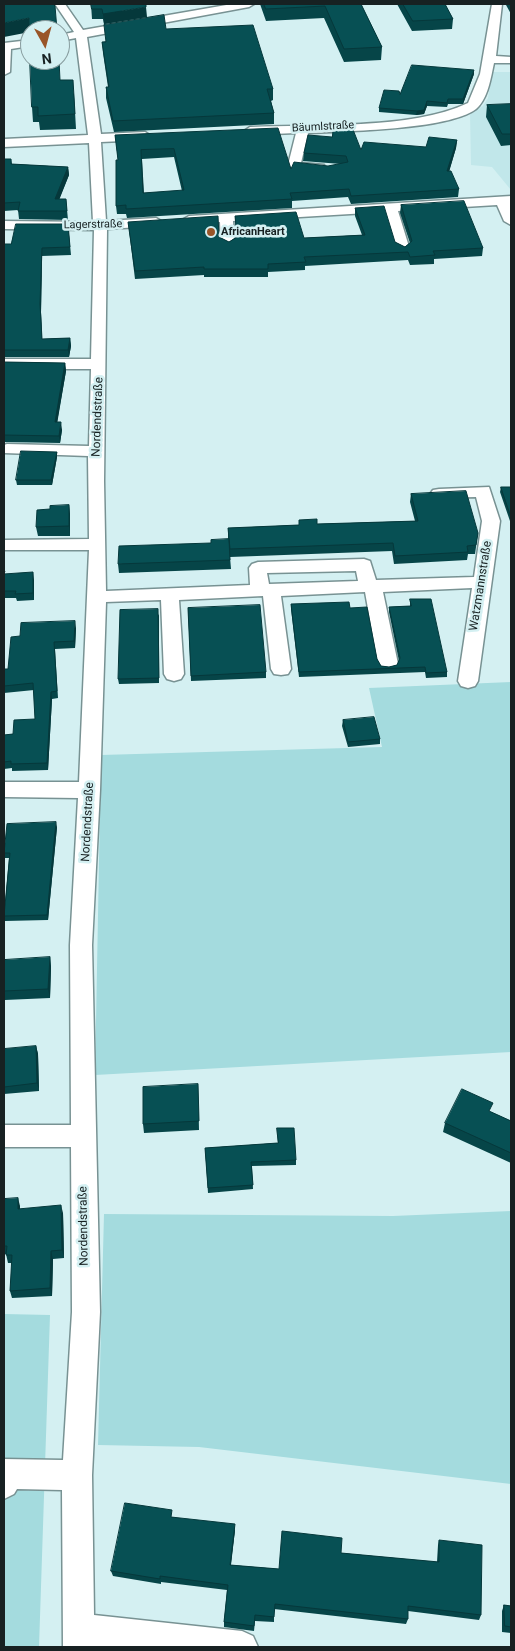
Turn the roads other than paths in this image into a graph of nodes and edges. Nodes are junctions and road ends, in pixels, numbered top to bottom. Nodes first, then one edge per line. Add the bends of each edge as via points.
1 (60, 4) edge
2 (249, 4) edge
3 (497, 4) edge
4 (81, 35) junction
5 (70, 37) edge
6 (20, 44) edge
7 (4, 46) edge
8 (489, 58) junction
9 (511, 60) edge
10 (4, 72) edge
11 (303, 128) junction
12 (236, 131) edge
13 (160, 135) edge
14 (96, 138) junction
15 (4, 143) edge
16 (332, 169) edge
17 (506, 200) edge
18 (390, 208) junction
19 (226, 218) junction
20 (511, 221) edge
21 (4, 225) edge
22 (99, 226) junction
23 (228, 245) edge
24 (403, 250) edge
25 (4, 364) edge
26 (99, 364) junction
27 (7, 449) dead end
28 (97, 451) junction
29 (426, 494) edge
30 (98, 544) junction
31 (4, 545) edge
32 (482, 582) junction
33 (371, 587) junction
34 (265, 591) junction
35 (170, 594) junction
36 (96, 597) junction
37 (388, 664) dead end
38 (281, 670) dead end
39 (174, 674) dead end
40 (468, 681) dead end
41 (4, 790) edge
42 (90, 790) junction
43 (4, 1136) edge
44 (83, 1136) junction
45 (78, 1474) junction
46 (4, 1484) edge
47 (79, 1638) edge
48 (242, 1647) edge

1 - 4 street, Nordendstraße
2 - 4 street
3 - 8 street, Bäumlstraße
4 - 5 street
4 - 14 street, Nordendstraße
6 - 7 street
7 - 10 street
8 - 9 street
8 - 11 street, Bäumlstraße via 479,98 473,105 450,116 398,124
11 - 12 street, Bäumlstraße
11 - 16 street via 294,165 297,168
13 - 14 street
14 - 15 street
14 - 22 street, Nordendstraße
17 - 18 street, Lagerstraße
17 - 20 street
18 - 19 street, Lagerstraße
18 - 24 street
19 - 22 street, Lagerstraße
19 - 23 street
21 - 22 street, Lagerstraße
22 - 26 street, Nordendstraße
25 - 26 street
26 - 28 street, Nordendstraße
27 - 28 street
28 - 30 street, Nordendstraße
29 - 32 street, Watzmannstraße via 483,491 491,521
30 - 31 street
30 - 36 street, Nordendstraße
32 - 33 street
32 - 40 street, Watzmannstraße
33 - 34 street
33 - 34 street via 364,565 258,568
33 - 37 street
34 - 35 street
34 - 38 street
35 - 36 street
35 - 39 street
36 - 42 street, Nordendstraße
41 - 42 street
42 - 44 street, Nordendstraße via 81,945
43 - 44 street
44 - 45 street, Nordendstraße via 86,1312
45 - 46 street via 4,1474
45 - 47 street, Nordendstraße
47 - 48 street

